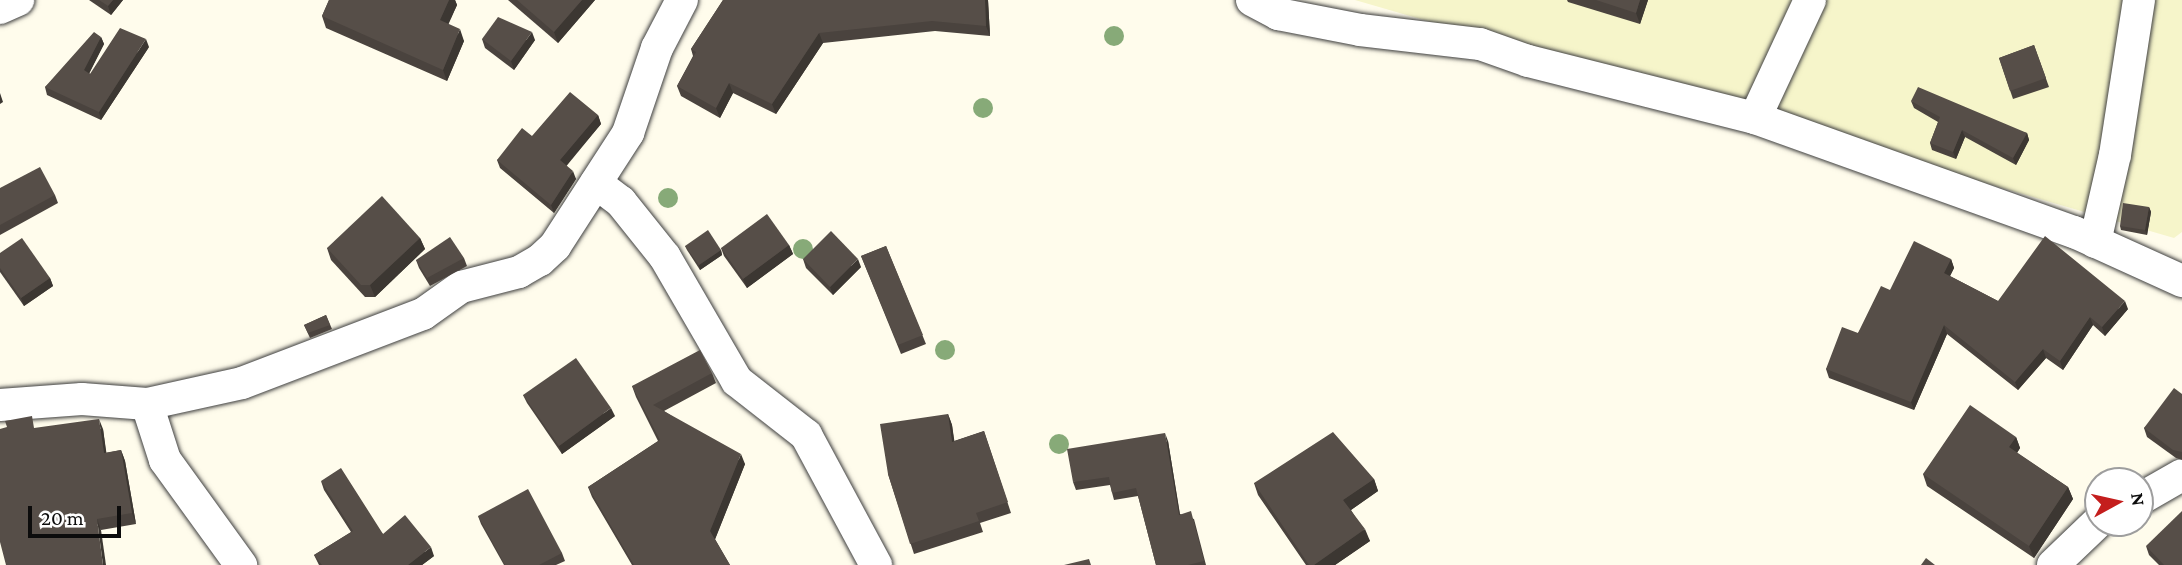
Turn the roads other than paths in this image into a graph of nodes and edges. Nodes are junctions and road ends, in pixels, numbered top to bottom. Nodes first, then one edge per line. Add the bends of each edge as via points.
1 (18, 0) edge
2 (682, 0) edge
3 (1252, 0) edge
4 (1810, 0) edge
5 (2139, 0) edge
6 (0, 8) edge
7 (1755, 118) junction
8 (596, 183) junction
9 (2095, 242) junction
10 (2182, 281) edge
11 (148, 404) junction
12 (0, 405) edge
13 (2182, 475) edge
14 (2154, 491) edge
15 (2084, 535) edge
16 (241, 565) edge
17 (876, 565) edge
18 (2053, 565) edge

1 - 6 street
2 - 8 street via 657,48 628,133
3 - 7 street via 1278,14 1360,30 1480,44 1528,61
4 - 7 street
5 - 9 street via 2115,155
7 - 9 street
8 - 11 street via 555,246 519,272 461,287 423,314 287,368
8 - 17 street via 621,202 665,257 737,381 806,435
9 - 10 street
11 - 12 street via 82,399
11 - 16 street via 165,460
13 - 14 street
15 - 18 street

